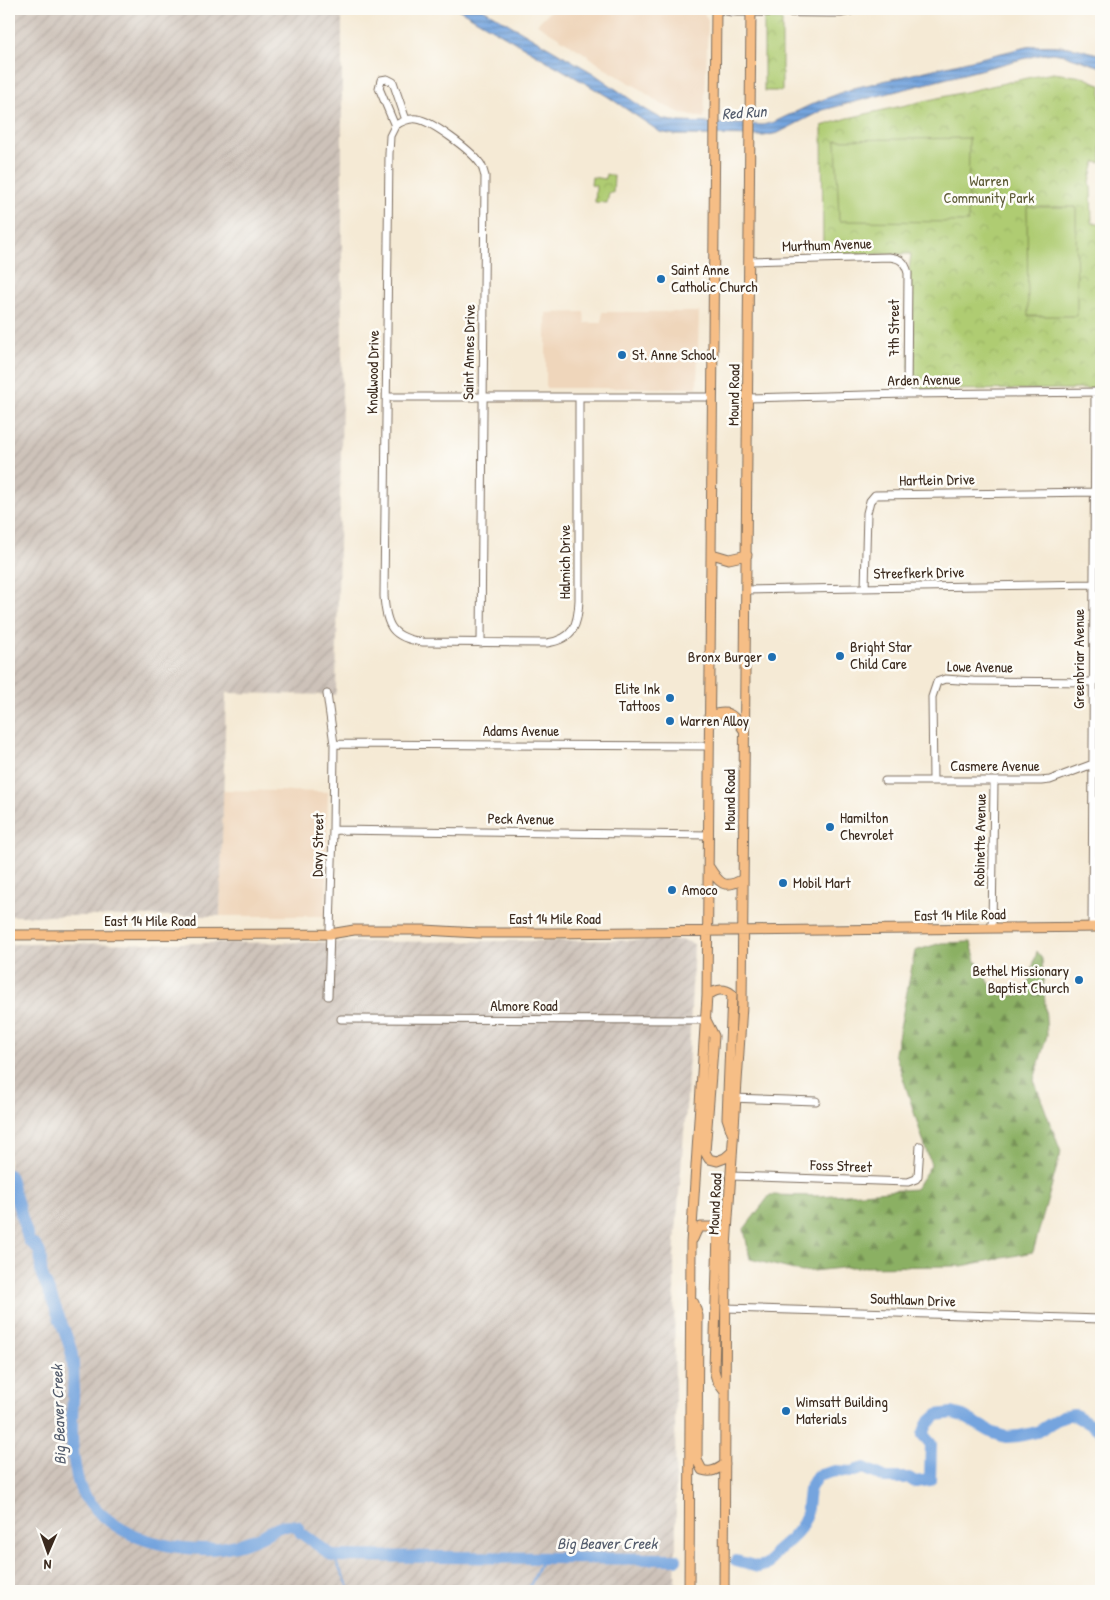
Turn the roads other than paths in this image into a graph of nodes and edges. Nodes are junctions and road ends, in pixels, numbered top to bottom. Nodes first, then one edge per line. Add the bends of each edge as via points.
1 (715, 9) edge
2 (859, 9) edge
3 (751, 11) edge
4 (406, 120) junction
5 (395, 126) junction
6 (749, 261) junction
7 (904, 262) joint
8 (1098, 392) edge
9 (908, 394) junction
10 (387, 397) junction
11 (483, 397) junction
12 (579, 397) junction
13 (712, 397) junction
14 (748, 398) junction
15 (1094, 492) junction
16 (712, 554) junction
17 (747, 555) junction
18 (1098, 564) edge
19 (1093, 584) junction
20 (865, 588) junction
21 (746, 590) junction
22 (481, 643) junction
23 (1093, 682) junction
24 (327, 694) dead end
25 (709, 716) junction
26 (744, 730) junction
27 (334, 744) junction
28 (709, 746) junction
29 (1101, 762) edge
30 (1093, 764) junction
31 (933, 780) junction
32 (885, 781) dead end
33 (994, 782) junction
34 (333, 830) junction
35 (708, 835) junction
36 (708, 866) junction
37 (743, 879) junction
38 (1097, 927) edge
39 (992, 928) junction
40 (708, 932) junction
41 (742, 932) junction
42 (330, 934) junction
43 (9, 935) edge
44 (328, 996) dead end
45 (707, 996) junction
46 (341, 1019) dead end
47 (706, 1020) junction
48 (732, 1098) junction
49 (816, 1101) dead end
50 (920, 1146) dead end
51 (732, 1152) junction
52 (730, 1176) junction
53 (691, 1243) junction
54 (691, 1290) junction
55 (725, 1308) junction
56 (1101, 1319) edge
57 (725, 1392) junction
58 (725, 1464) junction
59 (689, 1591) edge
60 (724, 1591) edge

1 - 3 street
1 - 13 main road, Mound Road
2 - 3 street via 835,13
3 - 6 main road, Mound Road
4 - 5 street
4 - 5 street via 393,82 381,80 379,88
4 - 11 street, Saint Annes Drive via 416,119 429,124 454,140 479,162 483,170
5 - 10 street, Knollwood Drive via 389,142
6 - 7 street, Murthum Avenue via 889,257
6 - 14 main road, Mound Road
7 - 9 street, 7th Street via 908,273
8 - 9 street, Arden Avenue
8 - 15 street, Greenbriar Avenue
9 - 14 street, Arden Avenue
10 - 11 street
10 - 22 street, Knollwood Drive via 384,596 388,622 397,634 411,640
11 - 12 street
11 - 22 street, Saint Annes Drive
12 - 13 street
12 - 22 street, Halmich Drive via 577,623 568,635 557,641
13 - 16 main road, Mound Road
14 - 17 main road, Mound Road
15 - 18 street, Greenbriar Avenue
15 - 20 street, Hartlein Drive via 875,496 870,501 867,514
16 - 17 main road via 729,559
16 - 25 main road, Mound Road
17 - 21 main road, Mound Road
18 - 19 street, Greenbriar Avenue
19 - 20 street, Streefkerk Drive
19 - 23 street, Greenbriar Avenue
20 - 21 street, Streefkerk Drive
21 - 26 main road, Mound Road
23 - 30 street, Greenbriar Avenue
23 - 31 street, Lowe Avenue via 945,679 937,682 932,697
24 - 27 street, Davy Street
25 - 26 main road via 721,712 730,714
25 - 28 main road, Mound Road
26 - 37 main road, Mound Road
27 - 28 street, Adams Avenue
27 - 34 street, Davy Street
28 - 35 main road, Mound Road
29 - 30 street, Casmere Avenue
30 - 33 street, Casmere Avenue via 1050,780
30 - 38 street, Greenbriar Avenue
31 - 32 street, Casmere Avenue
31 - 33 street, Casmere Avenue
33 - 39 street, Robinette Avenue
34 - 35 street, Peck Avenue
34 - 42 street, Davy Street
35 - 36 main road, Mound Road
36 - 37 main road via 717,880 726,885
36 - 40 main road, Mound Road
37 - 41 main road, Mound Road
38 - 39 main road, East 14 Mile Road
39 - 41 main road, East 14 Mile Road
40 - 41 main road, East 14 Mile Road
40 - 42 main road, East 14 Mile Road via 354,930
40 - 45 main road, Mound Road
41 - 48 main road, Mound Road via 742,1014
42 - 43 main road, East 14 Mile Road
42 - 44 street, Davy Street
45 - 47 main road, Mound Road
45 - 48 main road via 715,990 732,994
46 - 47 street, Almore Road
47 - 51 main road via 714,1036 705,1152 709,1159 717,1161
47 - 53 main road, Mound Road
48 - 49 street
48 - 51 main road, Mound Road
50 - 52 street, Foss Street via 918,1176 908,1182
51 - 52 main road, Mound Road
52 - 55 main road, Mound Road
53 - 54 main road, Mound Road
53 - 57 main road via 701,1227 714,1227 718,1232 714,1370
54 - 58 main road via 698,1316 697,1460 702,1470 708,1472
54 - 59 main road, Mound Road
55 - 56 street, Southlawn Drive
55 - 57 main road, Mound Road
57 - 58 main road, Mound Road
58 - 60 main road, Mound Road

